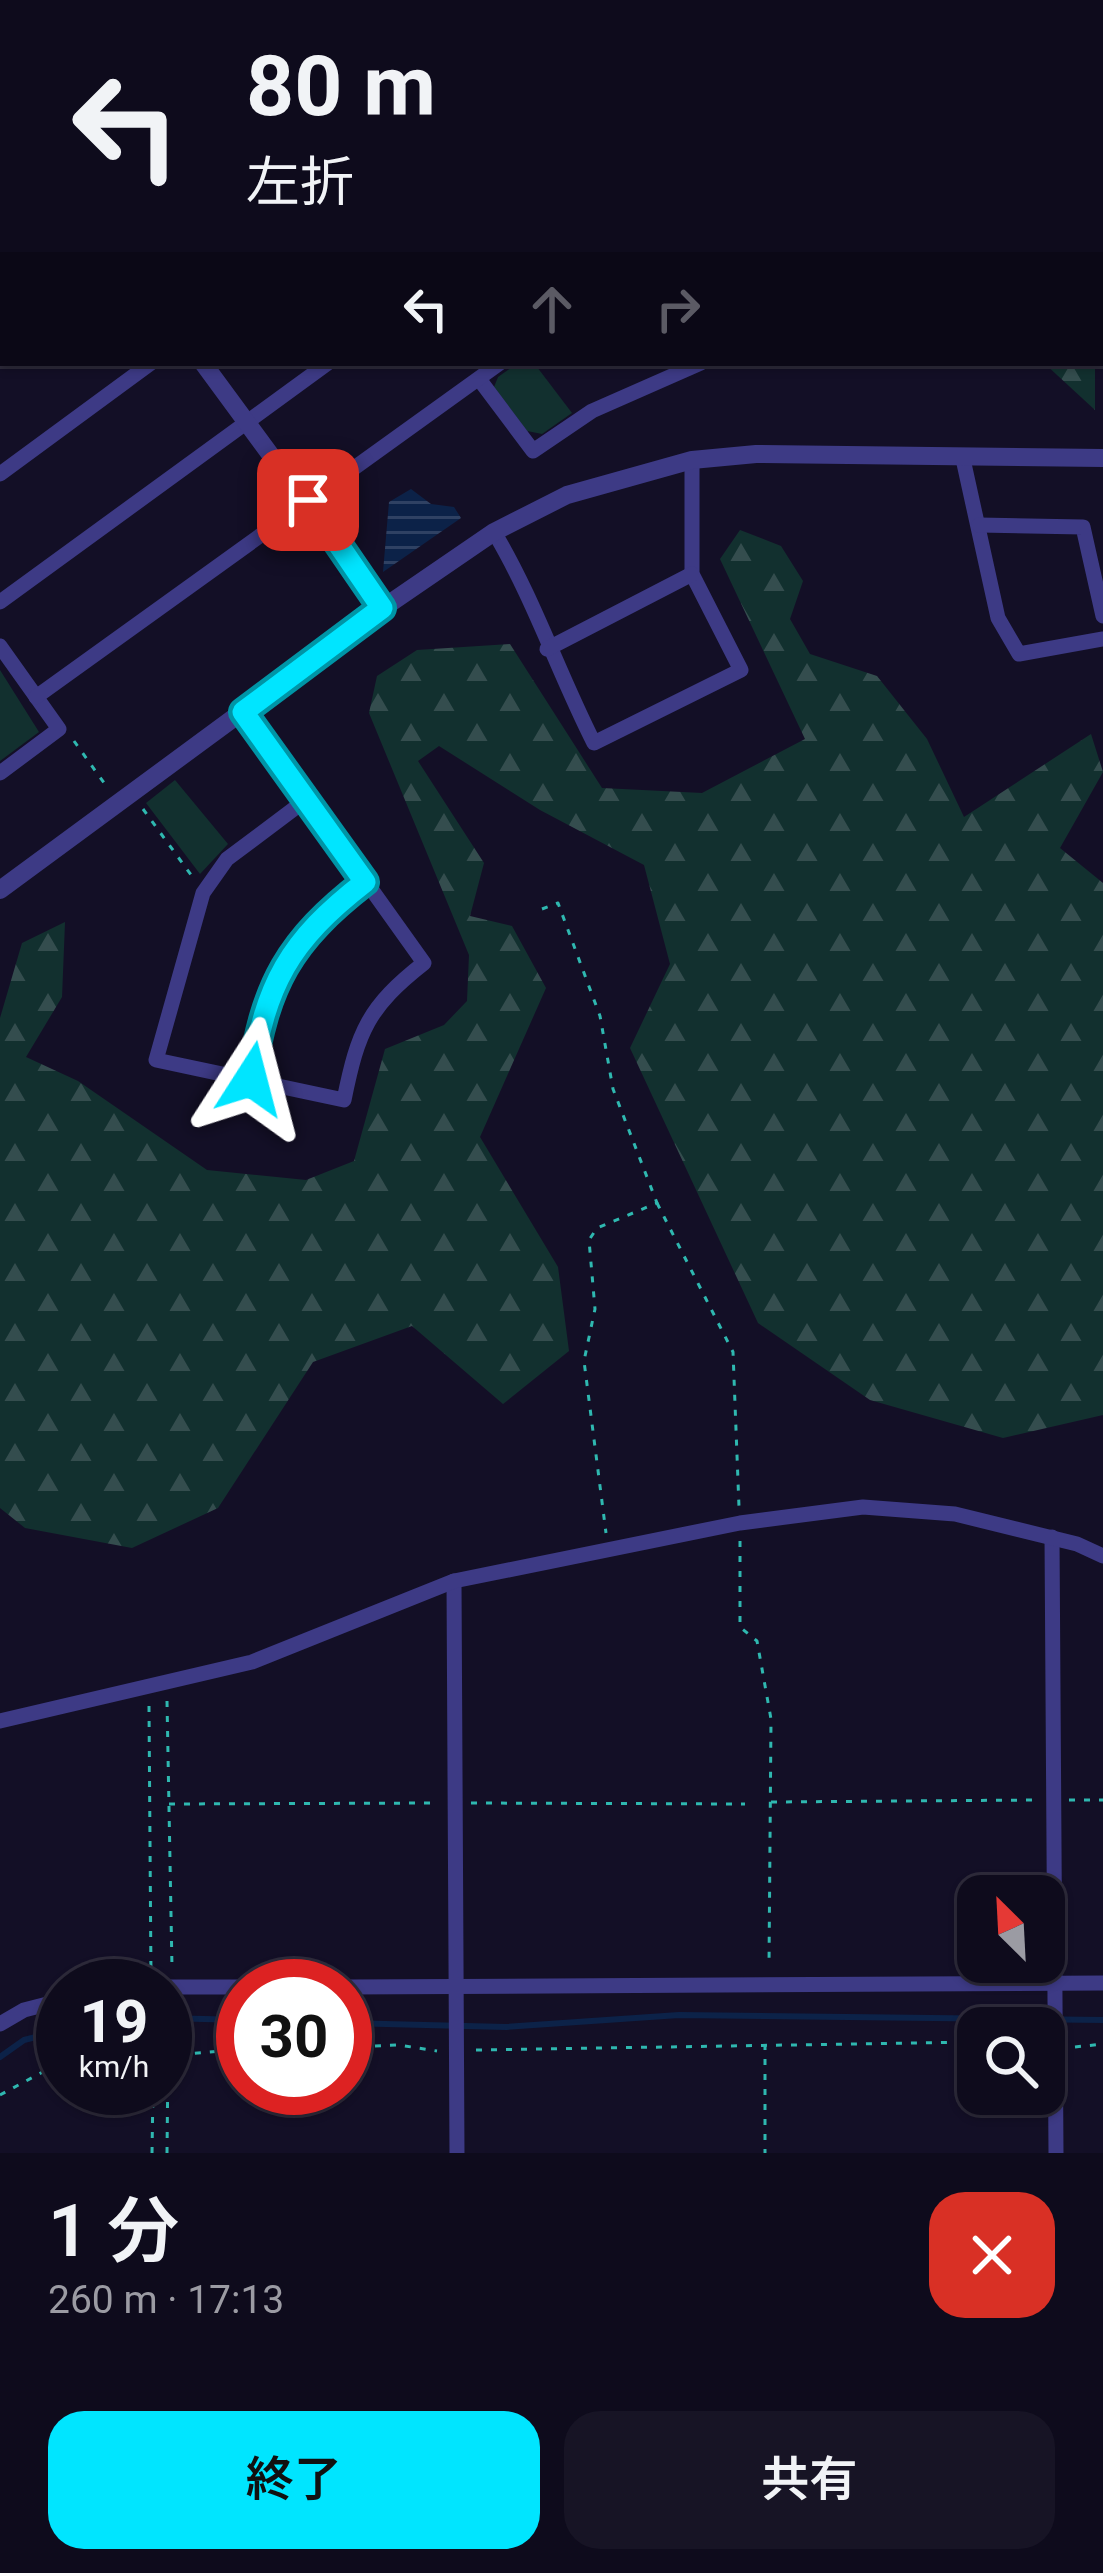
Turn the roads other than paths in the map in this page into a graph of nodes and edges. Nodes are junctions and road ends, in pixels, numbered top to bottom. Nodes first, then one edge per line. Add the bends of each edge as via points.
1 (147, 366) edge
2 (205, 366) edge
3 (324, 366) edge
4 (496, 366) edge
5 (694, 366) edge
6 (479, 379) junction
7 (249, 420) junction
8 (1103, 458) edge
9 (692, 460) junction
10 (963, 460) junction
11 (0, 474) edge
12 (308, 500) junction
13 (979, 525) junction
14 (494, 532) junction
15 (692, 574) junction
16 (0, 602) edge
17 (382, 608) junction
18 (1103, 616) edge
19 (1103, 640) edge
20 (0, 646) edge
21 (547, 650) junction
22 (36, 697) junction
23 (243, 712) junction
24 (0, 773) edge
25 (307, 800) junction
26 (365, 882) junction
27 (0, 890) edge
28 (251, 1079) junction
29 (1052, 1537) junction
30 (1103, 1556) edge
31 (454, 1581) junction
32 (0, 1721) edge
33 (1055, 1875) edge
34 (1056, 1983) joint
35 (1065, 1983) edge
36 (1103, 1983) edge
37 (372, 1987) edge
38 (457, 1988) junction
39 (36, 2007) edge
40 (0, 2024) edge
41 (457, 2153) edge
42 (1056, 2153) edge

1 - 11 street
2 - 7 street
3 - 7 street
4 - 6 street
5 - 6 street via 592,411 533,451
6 - 12 street
7 - 12 street
7 - 16 street
8 - 10 street
9 - 10 street
9 - 14 street via 566,495
9 - 15 street
10 - 13 street
12 - 17 street
12 - 22 street
13 - 18 street via 1083,527
13 - 19 street via 998,618 1019,654
14 - 17 street
14 - 21 street via 536,608
15 - 21 street
15 - 21 street via 741,670 594,743
17 - 23 street
20 - 22 street
22 - 24 street via 59,729
23 - 25 street
23 - 27 street
25 - 26 street
25 - 28 street via 227,860 203,893 155,1060
26 - 28 street via 325,913 286,960 261,1017
26 - 28 street via 424,963 366,1020 344,1100
29 - 30 street
29 - 31 street via 955,1514 863,1508 740,1523
29 - 33 street
31 - 32 street via 252,1662
31 - 38 street
34 - 38 street
34 - 42 street
35 - 36 street
37 - 38 street
38 - 41 street
39 - 40 street

